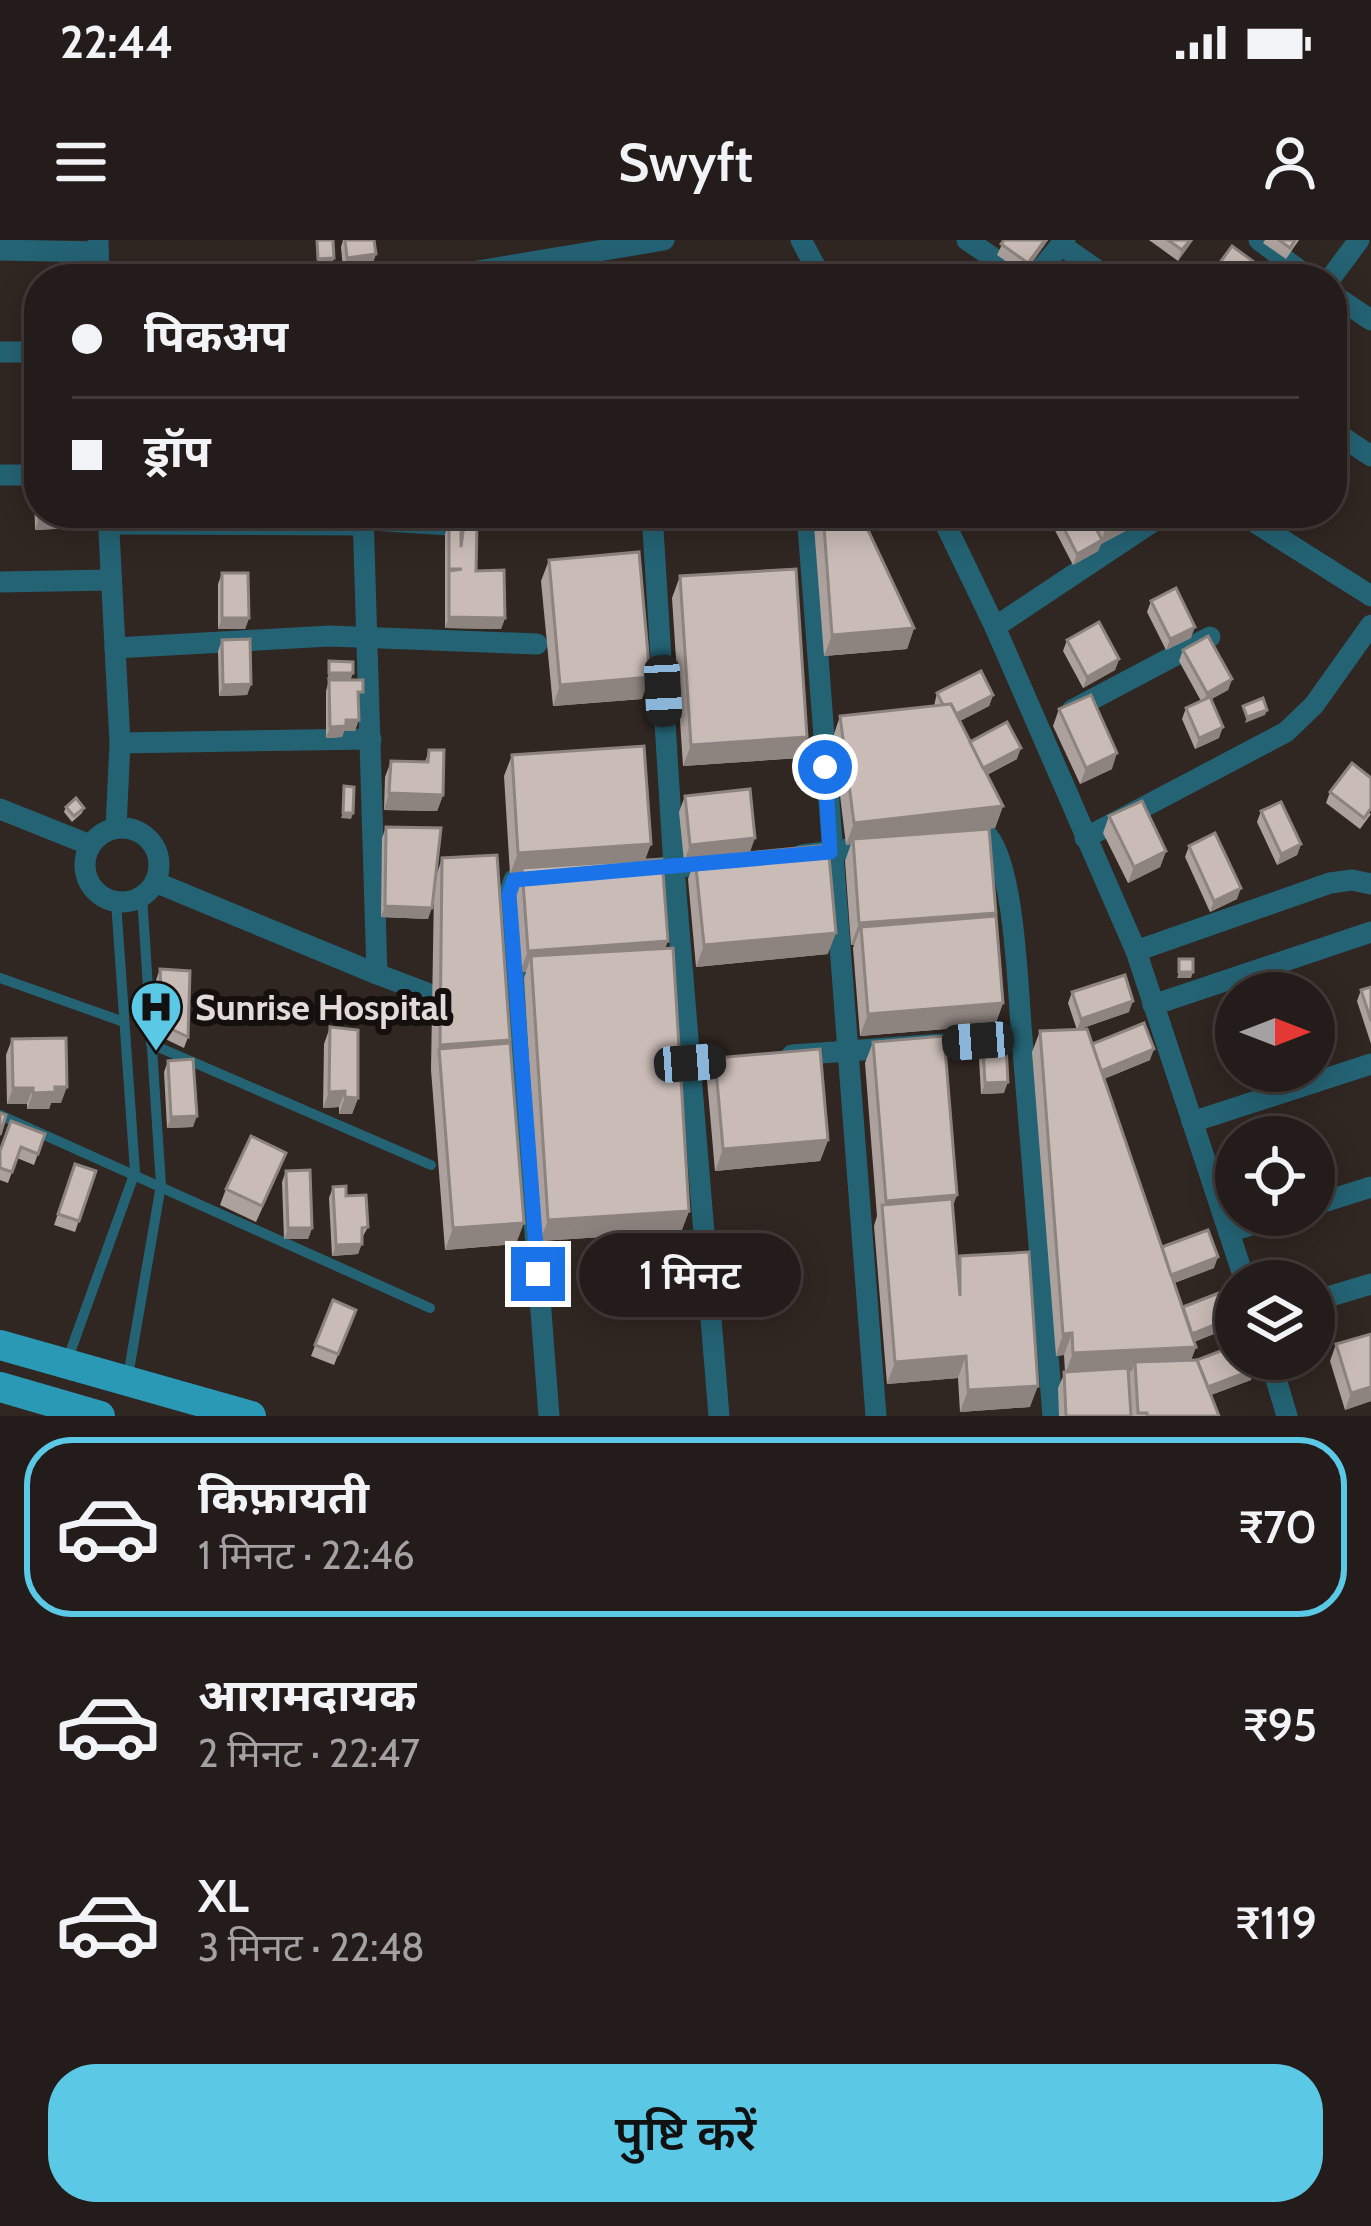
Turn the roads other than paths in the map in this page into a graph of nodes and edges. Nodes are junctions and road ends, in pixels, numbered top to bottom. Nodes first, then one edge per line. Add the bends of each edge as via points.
1 (664, 240) edge
2 (968, 240) edge
3 (1258, 240) edge
4 (1063, 243) edge
5 (98, 246) edge
6 (0, 250) edge
7 (520, 264) edge
8 (1002, 264) edge
9 (1090, 264) edge
10 (1291, 264) edge
11 (108, 528) edge
12 (363, 528) edge
13 (429, 528) edge
14 (653, 528) edge
15 (808, 528) edge
16 (947, 528) edge
17 (1144, 528) edge
18 (1264, 528) edge
19 (458, 532) edge
20 (111, 580) junction
21 (0, 582) edge
22 (1371, 596) edge
23 (1371, 625) edge
24 (995, 627) junction
25 (366, 636) junction
26 (1210, 637) edge
27 (537, 644) dead end
28 (115, 648) junction
29 (1040, 728) junction
30 (371, 739) junction
31 (120, 743) junction
32 (0, 809) edge
33 (116, 828) junction
34 (945, 835) edge
35 (1085, 838) junction
36 (899, 842) edge
37 (90, 845) junction
38 (830, 852) junction
39 (786, 857) edge
40 (741, 861) edge
41 (674, 868) junction
42 (608, 872) edge
43 (563, 875) edge
44 (1371, 884) edge
45 (148, 889) junction
46 (116, 902) junction
47 (1371, 932) edge
48 (1136, 951) junction
49 (377, 974) junction
50 (0, 978) edge
51 (427, 993) dead end
52 (1153, 1005) junction
53 (124, 1022) junction
54 (1022, 1038) junction
55 (152, 1044) junction
56 (848, 1051) junction
57 (780, 1056) edge
58 (1371, 1064) edge
59 (0, 1115) edge
60 (1192, 1122) junction
61 (431, 1165) dead end
62 (135, 1172) junction
63 (160, 1184) junction
64 (1371, 1187) edge
65 (1215, 1192) edge
66 (1335, 1198) edge
67 (1371, 1284) edge
68 (1335, 1295) edge
69 (430, 1308) dead end
70 (0, 1345) edge
71 (66, 1364) junction
72 (1276, 1380) edge
73 (127, 1381) junction
74 (0, 1387) edge
75 (94, 1415) edge
76 (251, 1416) edge
77 (549, 1416) edge
78 (719, 1416) edge
79 (876, 1416) edge
80 (1053, 1416) edge
81 (1286, 1416) edge

1 - 7 street
2 - 8 street
3 - 10 street
4 - 9 street
5 - 6 street
11 - 20 street
12 - 25 street
13 - 19 lane
14 - 41 street
15 - 38 street
16 - 24 street
17 - 24 street
18 - 22 street
20 - 21 street
20 - 28 street
23 - 35 street via 1286,731
24 - 29 street
25 - 27 street
25 - 28 street
25 - 30 street
26 - 29 street
28 - 31 street
29 - 35 street
30 - 31 street
30 - 49 street
31 - 33 street
32 - 37 street
33 - 37 street
33 - 45 street via 153,844 159,863
34 - 54 street via 985,833 998,853
35 - 48 street
36 - 38 street
37 - 46 street via 90,885
38 - 39 street
38 - 56 street
40 - 41 street
41 - 42 street
41 - 78 street via 701,1062
43 - 77 street via 519,877 509,894
44 - 48 street via 1330,883
45 - 46 street
45 - 49 street
45 - 55 lane
46 - 53 lane
47 - 52 street
48 - 52 street
49 - 51 street
50 - 53 lane
52 - 60 street
53 - 62 lane
54 - 56 street
54 - 80 street
55 - 61 lane
55 - 63 lane
56 - 57 street
56 - 79 street
58 - 60 street
59 - 62 lane
60 - 65 street
62 - 63 lane
62 - 71 lane
63 - 69 lane
63 - 73 lane
64 - 66 street
67 - 68 street
70 - 71 main road
71 - 73 main road
72 - 81 street
73 - 76 main road
74 - 75 main road

